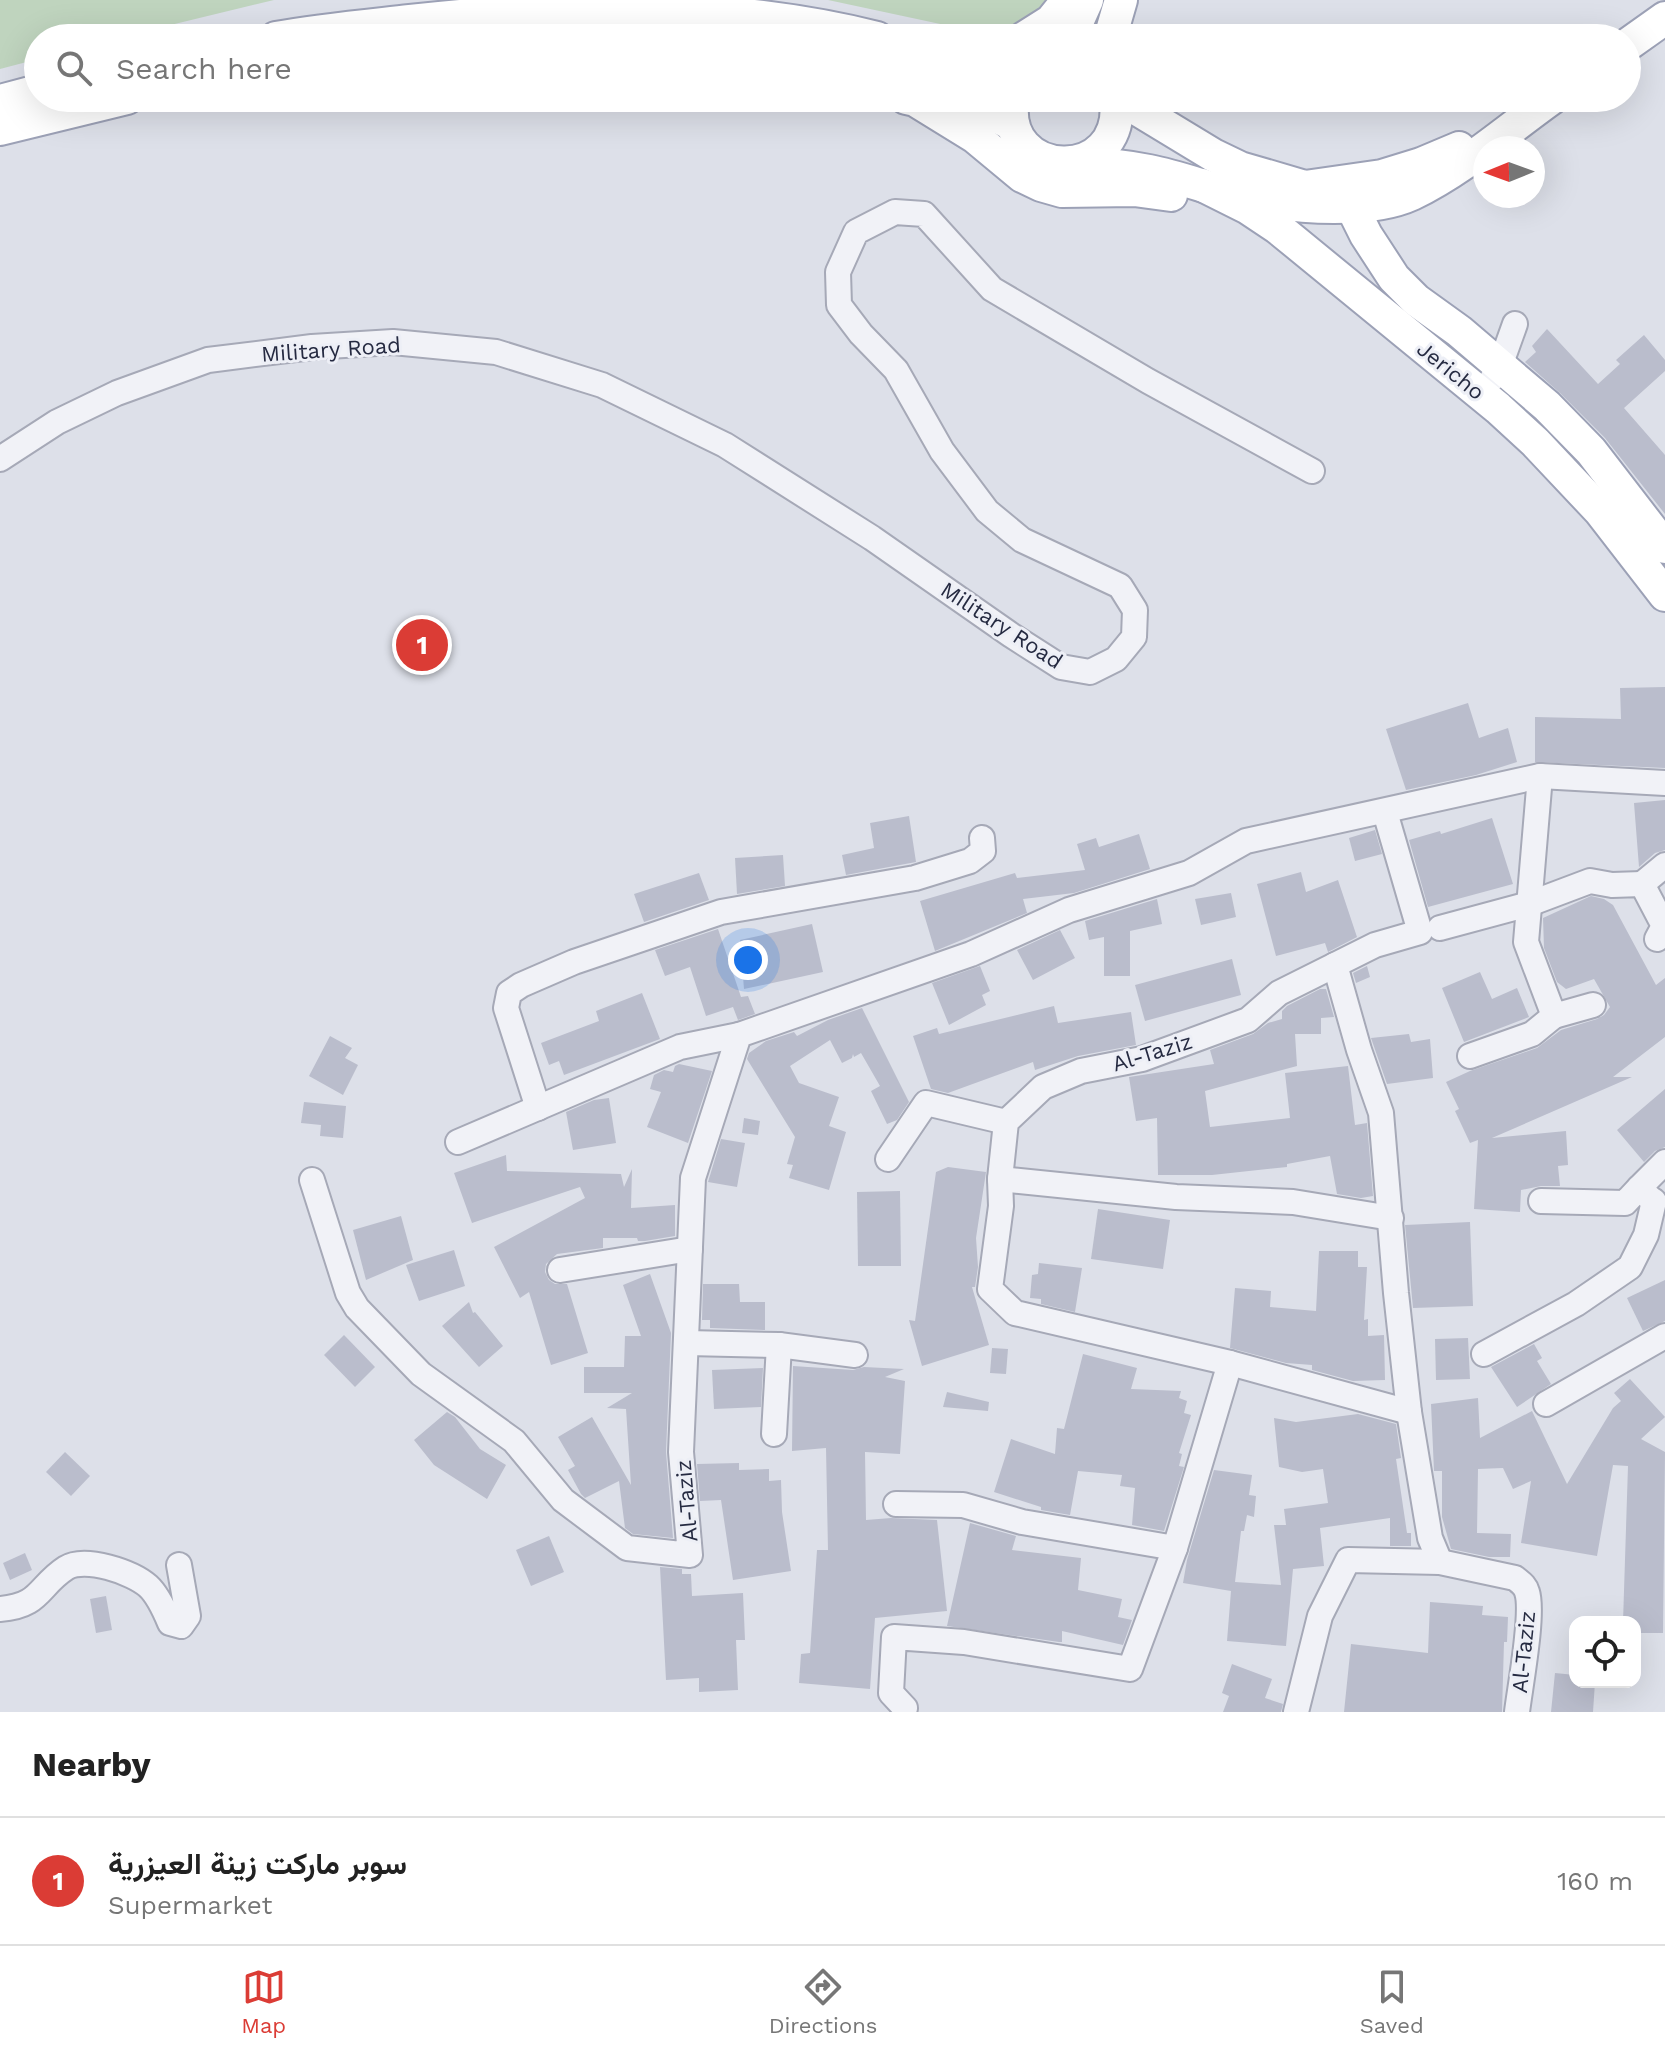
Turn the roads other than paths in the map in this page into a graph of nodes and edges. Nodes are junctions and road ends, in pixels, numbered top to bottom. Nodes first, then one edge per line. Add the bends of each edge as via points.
1 (1068, 0) edge
2 (1087, 0) edge
3 (1121, 0) edge
4 (1665, 18) edge
5 (391, 24) edge
6 (808, 24) edge
7 (1046, 24) edge
8 (1076, 24) edge
9 (1114, 24) edge
10 (1641, 35) edge
11 (24, 95) edge
12 (0, 101) edge
13 (70, 112) edge
14 (934, 112) edge
15 (1013, 112) edge
16 (1118, 112) edge
17 (1141, 112) edge
18 (1532, 112) edge
19 (1517, 123) junction
20 (0, 129) edge
21 (1077, 163) junction
22 (1202, 185) junction
23 (1322, 185) junction
24 (1351, 205) junction
25 (1341, 280) junction
26 (1515, 324) dead end
27 (1500, 366) junction
28 (1482, 395) junction
29 (0, 459) edge
30 (1312, 471) dead end
31 (1665, 547) edge
32 (1665, 595) edge
33 (1540, 776) junction
34 (1665, 783) edge
35 (1385, 812) junction
36 (982, 838) dead end
37 (1665, 865) edge
38 (1642, 884) junction
39 (1529, 904) junction
40 (1440, 928) dead end
41 (1657, 939) dead end
42 (1335, 965) junction
43 (1593, 1005) dead end
44 (1554, 1016) junction
45 (739, 1035) junction
46 (1470, 1056) dead end
47 (538, 1108) junction
48 (1006, 1122) junction
49 (458, 1142) dead end
50 (888, 1159) dead end
51 (1665, 1162) edge
52 (1000, 1179) junction
53 (312, 1180) dead end
54 (1652, 1199) edge
55 (1541, 1201) dead end
56 (1391, 1218) junction
57 (690, 1249) junction
58 (560, 1270) dead end
59 (1665, 1336) edge
60 (687, 1343) junction
61 (779, 1345) junction
62 (1484, 1354) dead end
63 (855, 1355) dead end
64 (1230, 1363) junction
65 (1546, 1404) dead end
66 (1409, 1412) junction
67 (774, 1434) dead end
68 (896, 1504) dead end
69 (1175, 1548) junction
70 (1440, 1562) junction
71 (179, 1565) dead end
72 (0, 1609) edge
73 (905, 1708) dead end
74 (1296, 1712) edge
75 (1517, 1712) edge

1 - 7 main road
2 - 8 main road
3 - 9 main road
4 - 10 main road
5 - 6 main road via 584,9 774,17
11 - 12 main road
13 - 20 main road
14 - 25 main road via 1041,185 1062,191 1134,190 1177,196 1225,214
15 - 21 main road via 1020,140 1038,156
16 - 21 main road via 1106,144
17 - 23 main road via 1240,168 1305,187
18 - 19 main road
19 - 23 main road via 1421,164
19 - 24 main road via 1409,195
21 - 22 main road via 1127,167
22 - 24 main road via 1283,203
22 - 25 main road, Jericho via 1278,228
23 - 24 main road, Jericho
24 - 27 main road, Jericho via 1394,278
25 - 28 main road, Jericho
26 - 27 street
27 - 28 street
27 - 31 main road, Jericho via 1591,451
28 - 32 main road, Jericho via 1600,511
29 - 30 street, Military Road via 57,422 117,393 208,360 393,342 496,352 602,385 725,445 1061,667 1090,672 1116,659 1134,637 1135,610 1120,586 1022,540 987,511 942,451 896,370 839,305 838,272 856,232 895,212 924,214 992,289
33 - 34 street
33 - 35 street
33 - 39 street
35 - 42 street, Al-Taziz via 1420,932 1375,945
35 - 45 street via 1246,841 1189,873 1069,910 971,954
36 - 47 street via 983,851 970,861 915,878 721,912 521,985 509,993 506,1008
37 - 38 street
38 - 39 street via 1590,881
38 - 41 street via 1664,926
39 - 40 street
39 - 44 street via 1526,942
42 - 48 street, Al-Taziz via 1279,993 1248,1020 1142,1059 1081,1071 1043,1087
42 - 56 street via 1381,1113
43 - 44 street
44 - 46 street via 1532,1034
45 - 47 street via 680,1047
45 - 57 street, Al-Taziz via 693,1178
47 - 49 street
48 - 50 street via 926,1103
48 - 52 street
51 - 54 street
52 - 56 street via 1176,1197 1293,1202
52 - 64 street via 990,1289 1015,1313
53 - 60 street, Al-Taziz via 357,1308 421,1374 514,1441 563,1500 627,1548 690,1555 681,1452
54 - 55 street
54 - 62 street via 1646,1235 1630,1267 1576,1304
56 - 66 street
57 - 58 street
57 - 60 street, Al-Taziz
59 - 65 street
60 - 61 street
61 - 63 street
61 - 67 street
64 - 66 street
64 - 69 street
66 - 70 street via 1430,1538
68 - 69 street via 963,1505 1022,1522
69 - 73 street via 1130,1669 964,1642 894,1637 891,1693
70 - 74 street, Al-Taziz via 1348,1560 1320,1616
70 - 75 street, Al-Taziz via 1515,1578 1524,1585 1529,1596
71 - 72 street via 188,1616 181,1626 170,1623 148,1586 117,1568 93,1564 69,1566 31,1601

